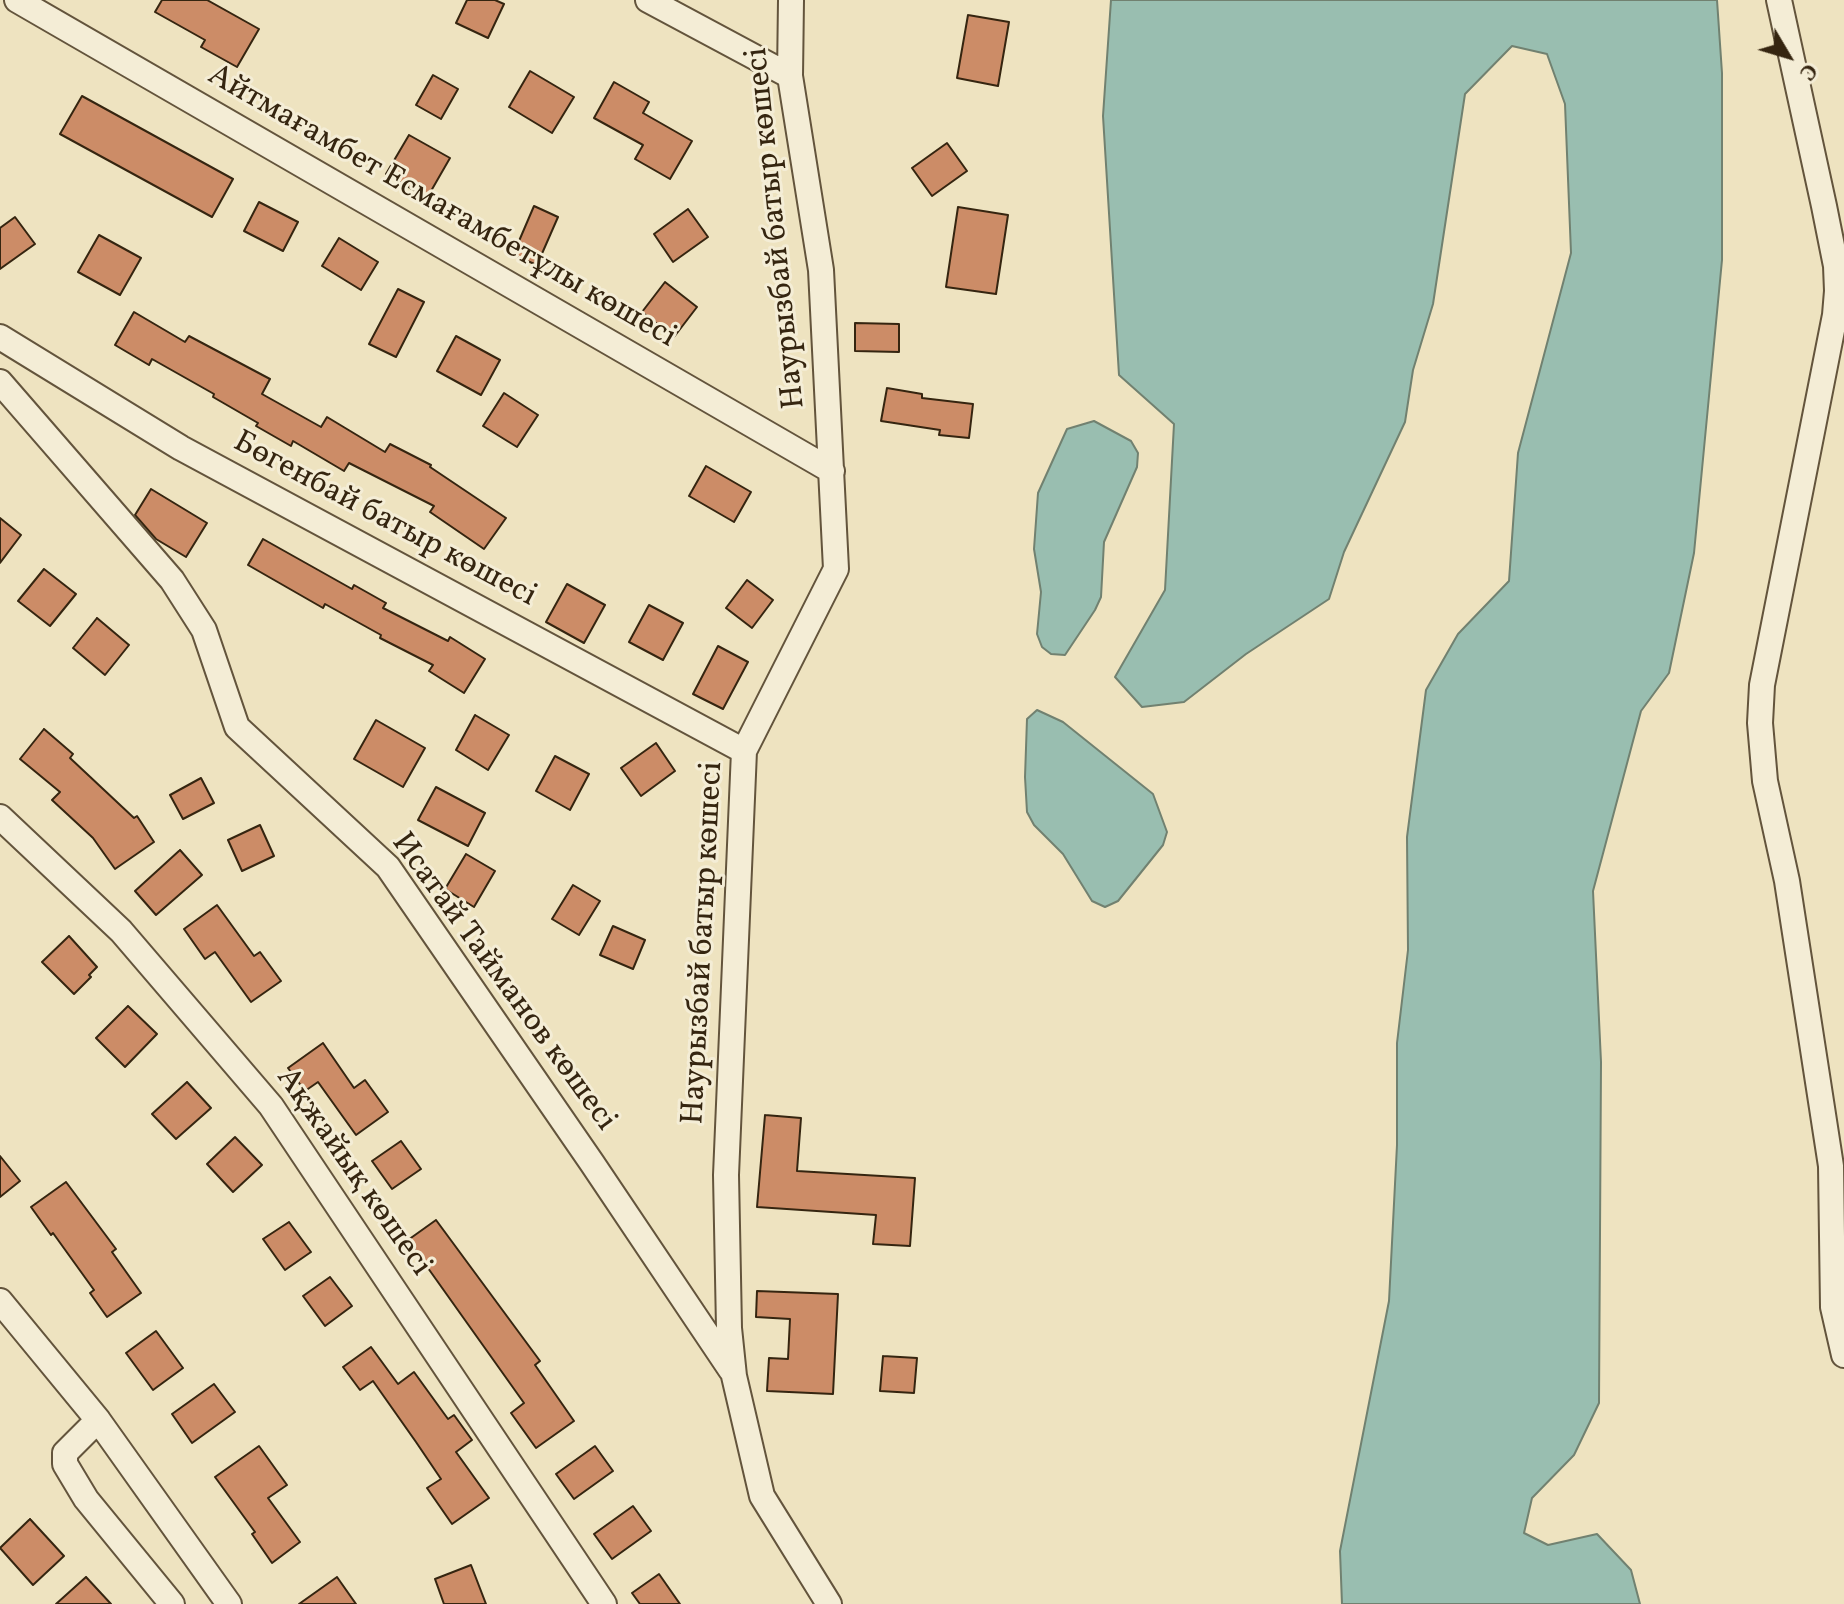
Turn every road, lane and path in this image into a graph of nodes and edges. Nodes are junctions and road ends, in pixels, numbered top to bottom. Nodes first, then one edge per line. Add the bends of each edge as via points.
1 (17, 0) edge
2 (648, 0) edge
3 (791, 0) edge
4 (1779, 0) edge
5 (790, 76) junction
6 (0, 337) edge
7 (0, 382) edge
8 (832, 471) junction
9 (744, 751) junction
10 (0, 817) edge
11 (0, 1301) edge
12 (1844, 1355) edge
13 (734, 1376) junction
14 (98, 1420) junction
15 (172, 1604) edge
16 (229, 1604) edge
17 (604, 1604) edge
18 (829, 1604) edge

1 - 8 street, Айтмағамбет Есмағамбетұлы көшесі
2 - 5 street
3 - 5 street, Наурызбай батыр көшесі
4 - 12 street via 1837,291 1762,685 1760,723 1765,781 1787,881 1831,1166 1833,1307
5 - 8 street, Наурызбай батыр көшесі via 821,270
6 - 9 street, Бөгенбай батыр көшесі via 181,448
7 - 13 street, Исатай Тайманов көшесі via 172,580 204,630 237,727 388,867
8 - 9 street, Наурызбай батыр көшесі via 836,569
9 - 13 street, Наурызбай батыр көшесі via 726,1175
10 - 17 street, Ақжайық көшесі via 121,931 271,1106
11 - 14 street
13 - 18 street, Наурызбай батыр көшесі via 762,1496
14 - 15 street via 65,1453 65,1464 86,1499
14 - 16 street

